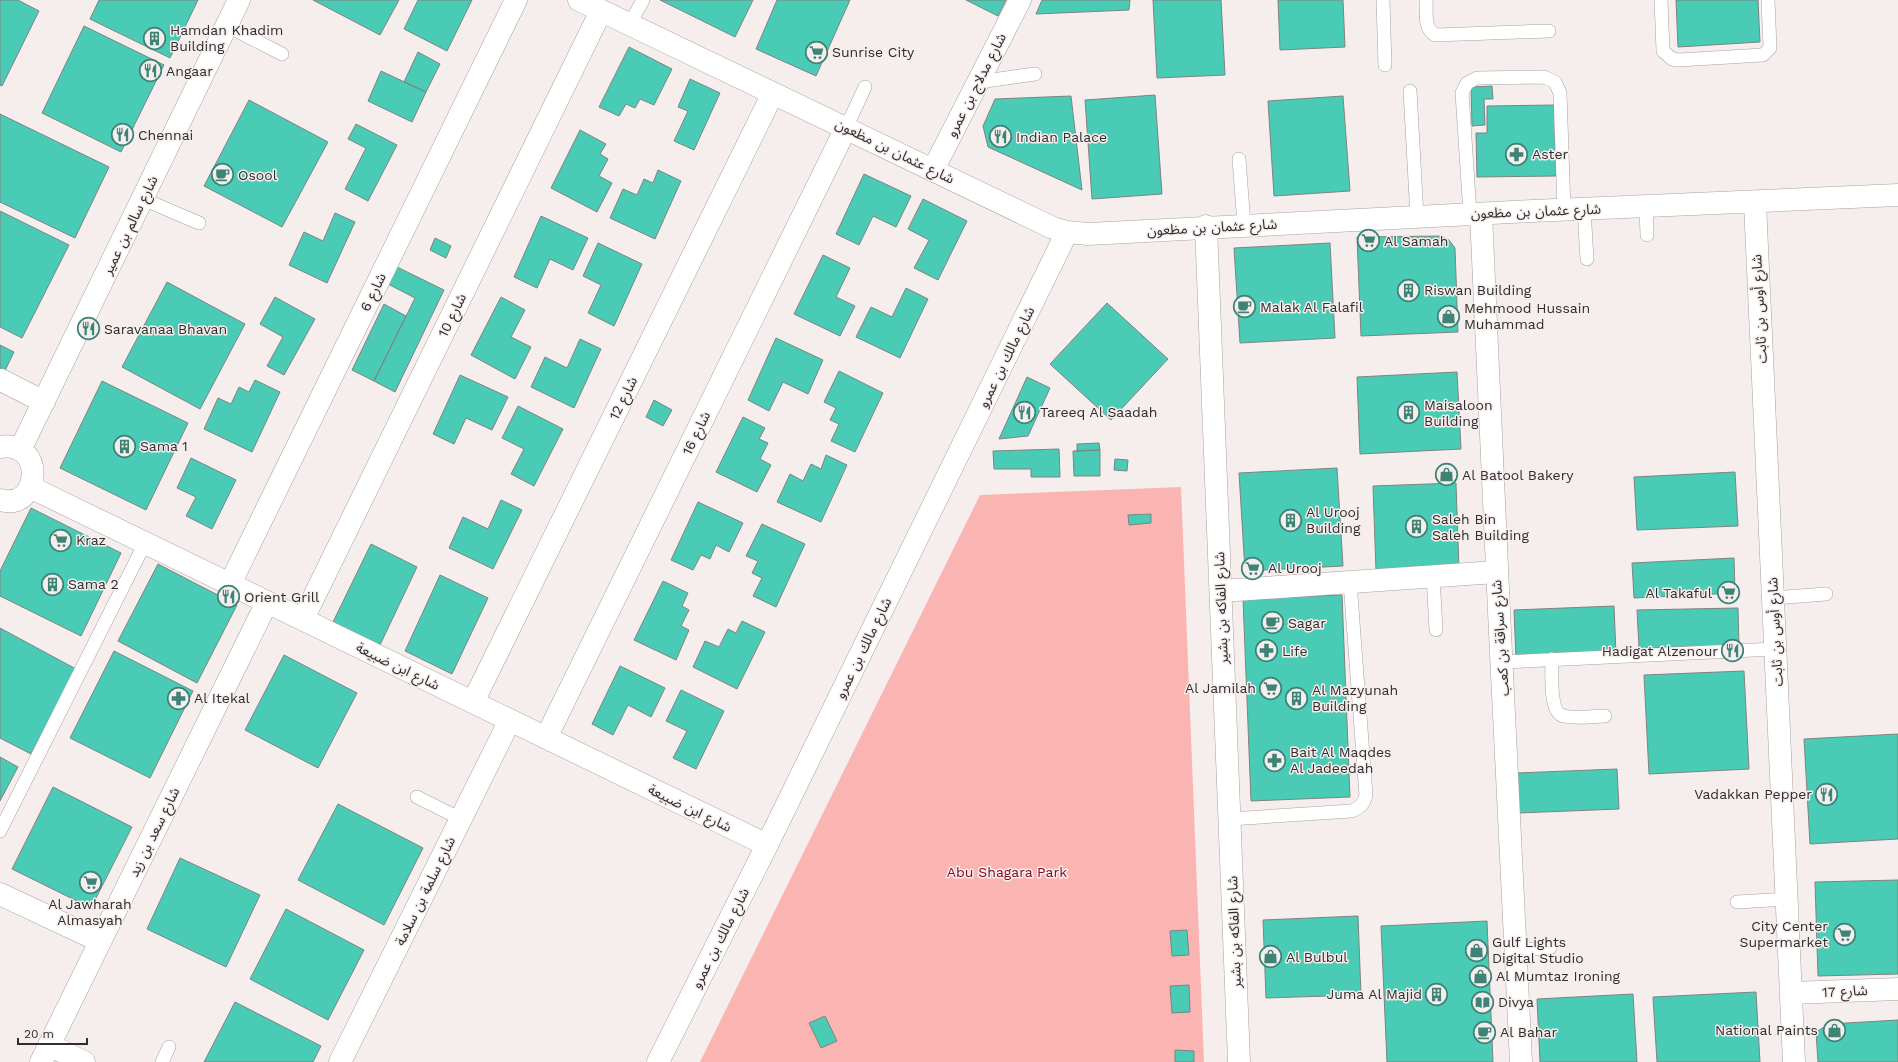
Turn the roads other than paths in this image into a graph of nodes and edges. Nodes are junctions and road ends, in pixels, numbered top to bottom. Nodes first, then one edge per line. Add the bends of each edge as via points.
1 (239, 0) edge
2 (516, 0) edge
3 (579, 0) edge
4 (643, 0) edge
5 (1020, 0) edge
6 (1383, 0) edge
7 (1426, 0) edge
8 (1661, 0) edge
9 (1768, 0) edge
10 (601, 11) junction
11 (630, 25) junction
12 (227, 26) junction
13 (1549, 31) dead end
14 (282, 54) dead end
15 (1385, 65) dead end
16 (1036, 74) dead end
17 (978, 82) junction
18 (865, 87) dead end
19 (1410, 91) dead end
20 (773, 93) junction
21 (846, 128) junction
22 (1239, 159) dead end
23 (932, 170) junction
24 (1898, 195) edge
25 (142, 199) junction
26 (1754, 202) junction
27 (1646, 207) junction
28 (1574, 210) junction
29 (1476, 214) junction
30 (1417, 217) junction
31 (199, 223) dead end
32 (1244, 225) junction
33 (1206, 226) junction
34 (1067, 232) junction
35 (1647, 235) dead end
36 (1587, 258) dead end
37 (1, 380) edge
38 (44, 402) junction
39 (10, 449) edge
40 (30, 487) junction
41 (0, 500) edge
42 (145, 543) junction
43 (1496, 572) junction
44 (1433, 576) junction
45 (1350, 582) junction
46 (230, 584) junction
47 (1221, 591) junction
48 (1826, 594) dead end
49 (1773, 598) junction
50 (267, 602) junction
51 (302, 619) junction
52 (1436, 630) dead end
53 (1775, 649) junction
54 (1552, 659) junction
55 (1503, 662) junction
56 (473, 702) junction
57 (1604, 716) dead end
58 (510, 720) junction
59 (546, 738) junction
60 (417, 797) dead end
61 (461, 819) junction
62 (1230, 819) junction
63 (0, 831) edge
64 (767, 845) junction
65 (0, 894) edge
66 (1787, 899) junction
67 (1737, 902) dead end
68 (100, 941) junction
69 (1550, 948) dead end
70 (1515, 950) junction
71 (1898, 989) edge
72 (1791, 993) junction
73 (169, 1047) dead end
74 (45, 1054) edge
75 (84, 1062) edge
76 (162, 1062) edge
77 (340, 1062) edge
78 (658, 1062) edge
79 (1239, 1062) edge
80 (1521, 1062) edge
81 (1794, 1062) edge

1 - 12 street, شارع سالم بن عمير
2 - 46 street, شارع 6
3 - 10 street, شارع عثمان بن مظعون
4 - 11 lane
5 - 17 street, شارع مدلاج بن عمرو
6 - 15 lane
7 - 13 lane via 1428,28 1435,35
8 - 9 lane via 1663,51 1672,59 1679,60 1767,53 1770,48
10 - 11 street, شارع عثمان بن مظعون
10 - 51 street, شارع 10
11 - 20 street, شارع عثمان بن مظعون
12 - 14 lane
12 - 25 street, شارع سالم بن عمير
16 - 17 lane
17 - 23 street, شارع مدلاج بن عمرو
18 - 21 lane
19 - 30 lane
20 - 21 street, شارع عثمان بن مظعون
20 - 56 street, شارع 12
21 - 23 street, شارع عثمان بن مظعون
21 - 59 street, شارع 16
22 - 32 lane
23 - 34 street, شارع عثمان بن مظعون via 1053,228
24 - 26 street, شارع عثمان بن مظعون
25 - 31 lane
25 - 38 street, شارع سالم بن عمير
26 - 27 street, شارع عثمان بن مظعون
26 - 49 street, شارع أوس بن ثابت
27 - 28 street, شارع عثمان بن مظعون
27 - 35 lane
28 - 29 street, شارع عثمان بن مظعون
28 - 29 lane via 1560,93 1555,82 1544,76 1477,78 1467,83 1462,93
28 - 36 lane
29 - 30 street, شارع عثمان بن مظعون
29 - 43 street, شارع سراقة بن كعب
30 - 32 street, شارع عثمان بن مظعون
32 - 33 street, شارع عثمان بن مظعون
33 - 34 street, شارع عثمان بن مظعون via 1088,234
33 - 47 street, شارع الفاكه بن بشير
34 - 64 street, شارع مالك بن عمرو
37 - 38 street
38 - 39 street, شارع سالم بن عمير
39 - 40 street via 31,463 33,479
40 - 41 street via 24,495 14,500
40 - 42 street, شارع ابن ضبيعة
42 - 46 street, شارع ابن ضبيعة
42 - 63 lane
43 - 44 street
43 - 55 street, شارع سراقة بن كعب
44 - 45 street
44 - 52 lane
45 - 47 street
45 - 62 lane via 1365,801 1351,811
46 - 50 street, شارع ابن ضبيعة
47 - 62 street, شارع الفاكه بن بشير
48 - 49 lane
49 - 53 street, شارع أوس بن ثابت
50 - 51 street, شارع ابن ضبيعة
50 - 68 street, شارع سعد بن زيد
51 - 56 street, شارع ابن ضبيعة
53 - 54 lane
53 - 66 street, شارع أوس بن ثابت
54 - 55 lane
54 - 57 lane via 1554,705 1557,712 1564,716
55 - 70 street, شارع سراقة بن كعب
56 - 58 street, شارع ابن ضبيعة
58 - 59 street, شارع ابن ضبيعة
58 - 61 street, شارع سلمة بن سلامة
59 - 64 street, شارع ابن ضبيعة
60 - 61 lane
61 - 77 street, شارع سلمة بن سلامة
62 - 79 street, شارع الفاكه بن بشير
64 - 78 street, شارع مالك بن عمرو
65 - 68 street
66 - 67 lane
66 - 72 street, شارع أوس بن ثابت
68 - 74 street, شارع سعد بن زيد
69 - 70 lane
70 - 80 street, شارع سراقة بن كعب
71 - 72 street, شارع 17
72 - 81 street, شارع أوس بن ثابت
73 - 76 lane
74 - 75 street

